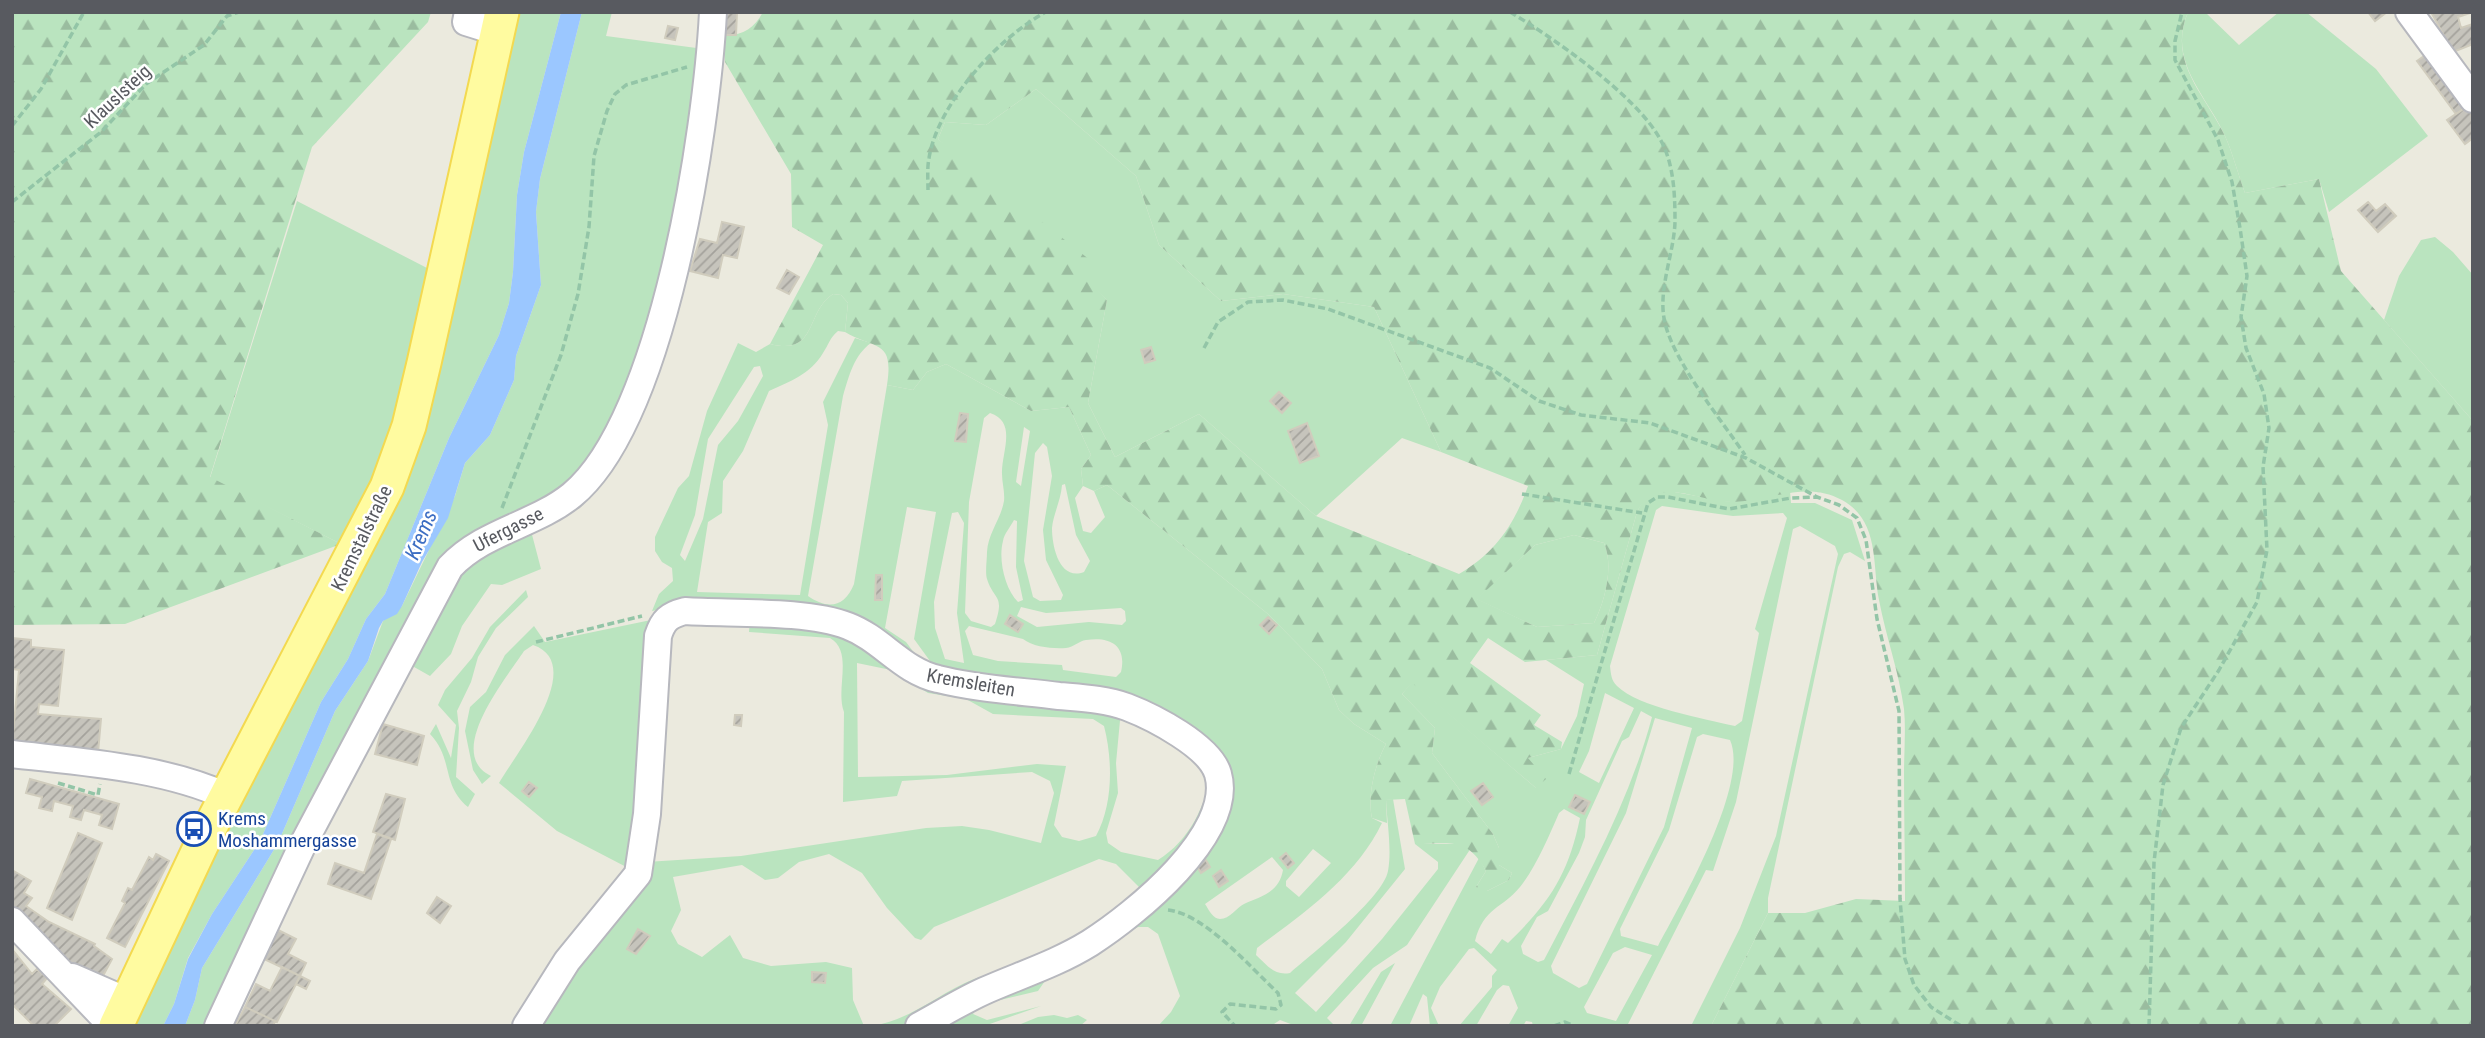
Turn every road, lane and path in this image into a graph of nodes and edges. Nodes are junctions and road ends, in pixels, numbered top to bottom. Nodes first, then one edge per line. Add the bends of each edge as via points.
1 (84, 12) edge
2 (239, 12) edge
3 (468, 12) edge
4 (713, 12) edge
5 (1046, 12) edge
6 (1510, 12) edge
7 (2182, 12) edge
8 (2409, 12) edge
9 (500, 22) edge
10 (709, 62) junction
11 (2473, 99) edge
12 (12, 126) edge
13 (928, 190) dead end
14 (12, 202) edge
15 (1204, 348) dead end
16 (1746, 458) junction
17 (1522, 494) dead end
18 (1817, 497) junction
19 (1642, 513) junction
20 (491, 536) junction
21 (662, 623) junction
22 (536, 642) dead end
23 (12, 754) edge
24 (1569, 774) dead end
25 (226, 796) junction
26 (1135, 910) junction
27 (12, 921) edge
28 (118, 1018) edge
29 (218, 1026) edge
30 (526, 1026) edge
31 (919, 1026) edge
32 (1235, 1026) edge
33 (1554, 1026) edge
34 (1574, 1026) edge
35 (1961, 1026) edge
36 (2149, 1026) edge

1 - 12 path via 41,89
2 - 14 path, Klauslsteig via 227,16 204,45 146,85 101,132
3 - 9 street via 466,22
4 - 10 street, Ufergasse
5 - 13 path via 990,56 963,86 940,123 929,158
6 - 16 path via 1574,56 1634,107 1661,139 1674,179 1675,225 1664,322 1677,352
7 - 36 path via 2175,60 2218,140 2241,228 2247,276 2243,327 2264,394 2269,428 2263,467 2267,550 2257,602 2181,728 2163,785 2154,862
8 - 11 street
9 - 25 main road, Kremstalstraße via 409,426 387,488
10 - 20 street, Ufergasse via 683,230 635,399 603,458 572,495
10 - 20 path via 626,85 615,94 607,111 594,156 589,228 575,307
15 - 16 path via 1218,322 1248,302 1283,300 1328,309 1490,368 1539,401 1581,415 1650,422
16 - 18 path
17 - 19 path
18 - 19 path via 1730,509 1657,497
18 - 35 path via 1857,518 1866,540 1877,619 1899,711 1900,899 1905,959 1914,985 1931,1007
19 - 24 path
20 - 29 street, Ufergasse via 457,560 433,596 302,846
21 - 22 path via 649,615
21 - 26 street, Kremsleiten via 671,614 685,611 835,622 863,634 920,674 1126,706 1185,738 1208,757 1217,772 1218,804 1195,848
21 - 30 street via 638,874 567,961
23 - 25 street via 103,765 205,786
25 - 28 main road, Kremstalstraße
26 - 31 street, Kremsleiten via 1090,943 1038,971 985,991
26 - 32 path via 1172,910 1186,915 1210,930 1278,993 1281,1005 1276,1009 1224,1007 1222,1012
27 - 28 street via 61,972
33 - 34 path via 1565,1022

